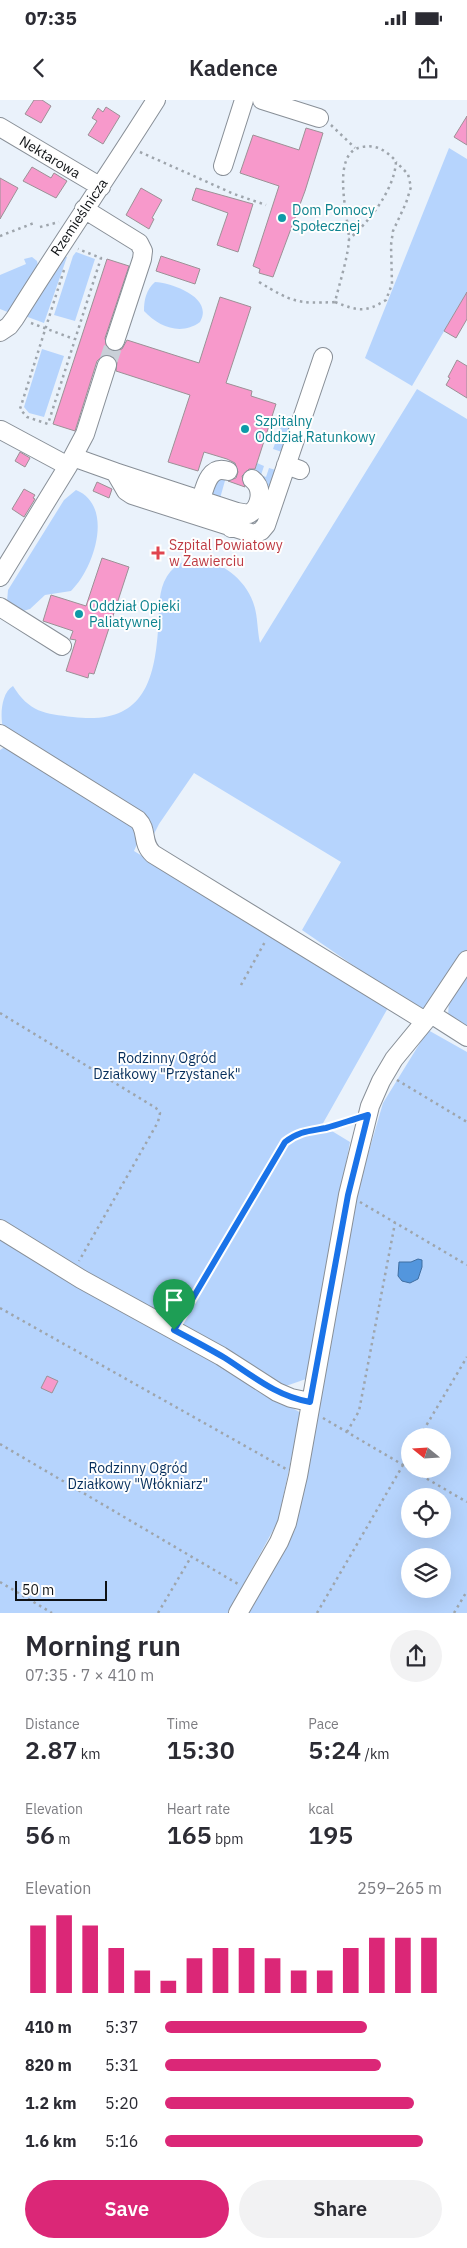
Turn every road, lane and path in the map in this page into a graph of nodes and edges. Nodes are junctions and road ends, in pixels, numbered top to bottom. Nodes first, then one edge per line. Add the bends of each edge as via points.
1 (156, 100) edge
2 (244, 100) edge
3 (262, 100) edge
4 (319, 118) joint
5 (0, 127) edge
6 (355, 148) junction
7 (139, 152) dead end
8 (396, 161) junction
9 (223, 166) dead end
10 (101, 187) junction
11 (266, 204) dead end
12 (84, 209) junction
13 (34, 223) dead end
14 (0, 236) edge
15 (349, 239) junction
16 (78, 249) dead end
17 (259, 282) dead end
18 (336, 302) junction
19 (31, 323) dead end
20 (46, 329) junction
21 (0, 332) edge
22 (75, 339) junction
23 (115, 341) tunnel mouth
24 (323, 357) dead end
25 (107, 365) tunnel mouth
26 (0, 416) edge
27 (0, 432) edge
28 (71, 462) junction
29 (228, 471) dead end
30 (115, 472) junction
31 (252, 479) dead end
32 (201, 500) junction
33 (234, 520) junction
34 (0, 577) edge
35 (0, 607) edge
36 (62, 646) dead end
37 (0, 734) edge
38 (274, 928) junction
39 (467, 960) edge
40 (241, 985) dead end
41 (0, 1013) edge
42 (428, 1018) junction
43 (467, 1037) edge
44 (385, 1073) junction
45 (368, 1115) junction
46 (467, 1122) edge
47 (348, 1195) junction
48 (395, 1222) junction
49 (0, 1229) edge
50 (467, 1264) edge
51 (72, 1273) junction
52 (0, 1308) edge
53 (174, 1330) junction
54 (467, 1356) edge
55 (309, 1406) junction
56 (425, 1428) edge
57 (348, 1432) junction
58 (0, 1444) edge
59 (401, 1463) edge
60 (401, 1467) edge
61 (298, 1476) junction
62 (426, 1478) edge
63 (467, 1502) edge
64 (191, 1558) junction
65 (0, 1582) edge
66 (250, 1591) junction
67 (467, 1592) edge
68 (52, 1613) edge
69 (158, 1613) edge
70 (238, 1613) edge
71 (317, 1613) edge
72 (454, 1613) edge

1 - 10 street, Rzemieślnicza
2 - 9 street
3 - 4 street
4 - 6 path
5 - 10 street, Nektarowa
6 - 8 path via 370,146 384,150
6 - 15 path via 346,158 343,173
7 - 11 path via 234,194
8 - 15 path via 378,207
8 - 18 path via 408,174 411,187 393,231 392,284 386,300 371,309 357,310
10 - 12 street, Rzemieślnicza
12 - 21 street, Rzemieślnicza via 15,318
12 - 23 street via 139,243 143,250
13 - 14 path
15 - 18 path
16 - 22 path via 101,258
17 - 18 path via 290,300 308,304
19 - 20 path
20 - 22 path
20 - 22 path via 20,409 27,418 48,424
24 - 33 street via 293,467 266,525 254,534 248,533
25 - 28 street via 85,434
26 - 27 street
27 - 28 street
28 - 30 street
28 - 34 street
29 - 32 street via 212,473
30 - 32 street
30 - 33 street via 132,495
31 - 33 street via 260,493 257,506 249,514
32 - 33 street
35 - 36 street
37 - 38 street via 130,814 142,824 146,846 153,854
38 - 40 path
38 - 42 street
39 - 42 street
41 - 51 path via 156,1108 160,1114
42 - 43 street
42 - 44 street
44 - 45 street
44 - 46 path
45 - 47 street
45 - 53 path via 326,1128 306,1130 285,1142
47 - 48 path
47 - 55 street
48 - 50 path
48 - 57 path via 360,1411
49 - 51 street
51 - 53 street
52 - 61 path
53 - 55 street via 277,1392
54 - 56 path
55 - 57 path
55 - 61 street
57 - 59 path
58 - 64 path
60 - 71 path
61 - 66 street via 287,1524
62 - 63 path
64 - 66 path
64 - 69 path
65 - 68 path
66 - 70 street
67 - 72 path

